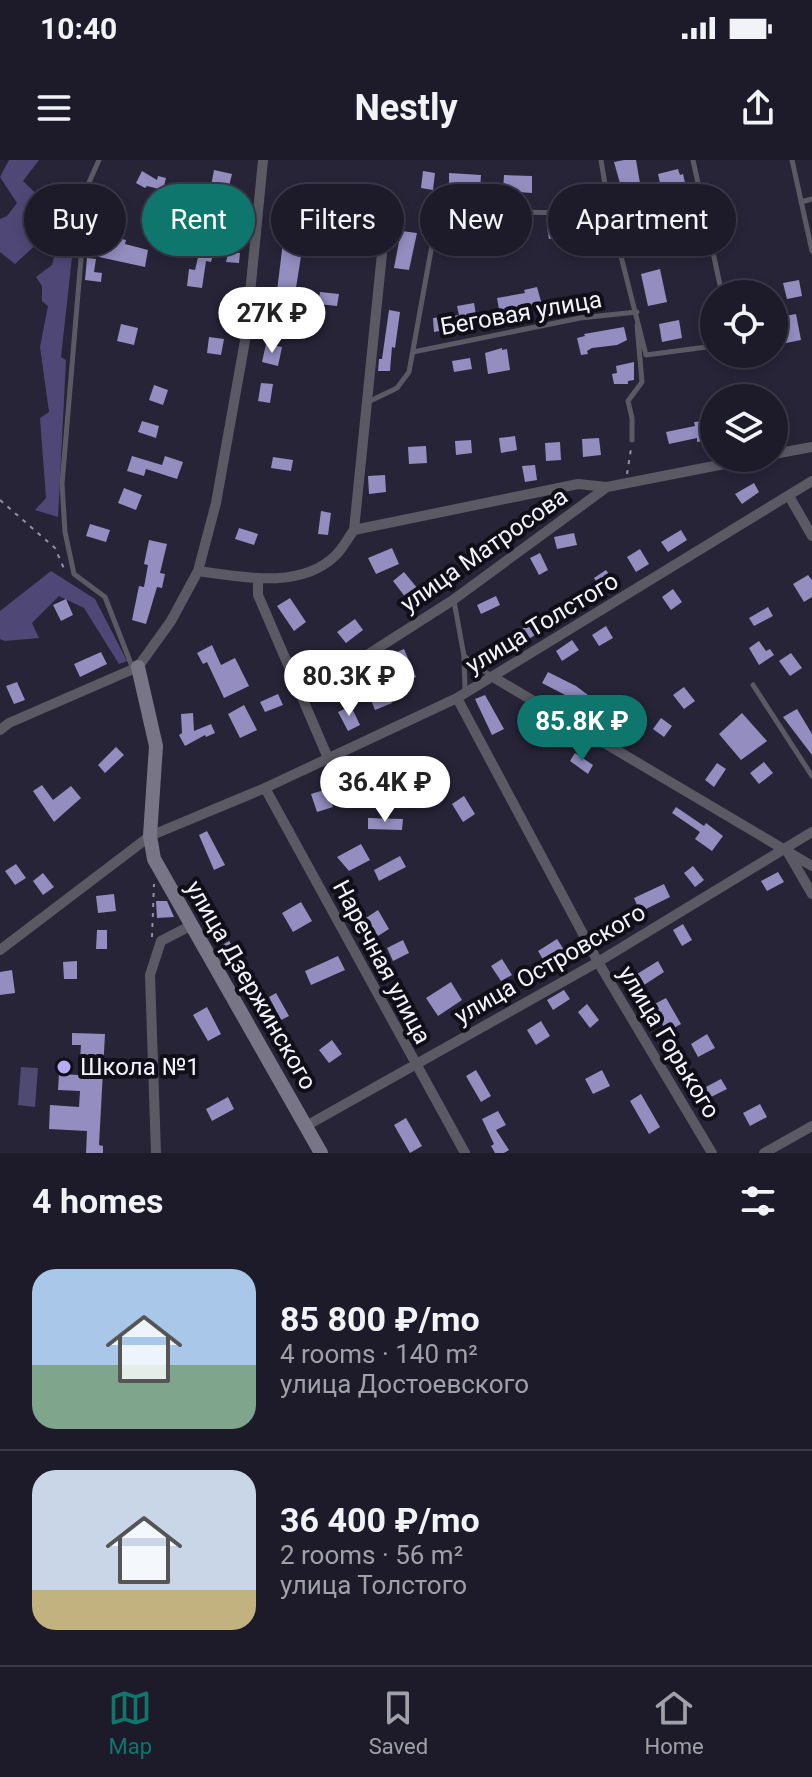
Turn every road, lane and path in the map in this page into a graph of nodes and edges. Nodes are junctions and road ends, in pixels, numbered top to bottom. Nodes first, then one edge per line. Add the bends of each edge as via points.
1 (99, 160) edge
2 (263, 160) edge
3 (601, 160) edge
4 (693, 160) edge
5 (792, 160) edge
6 (605, 184) edge
7 (812, 199) edge
8 (801, 202) junction
9 (548, 212) edge
10 (812, 251) edge
11 (382, 256) edge
12 (622, 256) edge
13 (719, 280) edge
14 (637, 312) junction
15 (700, 348) edge
16 (413, 352) junction
17 (367, 402) junction
18 (632, 440) joint
19 (812, 447) edge
20 (788, 451) edge
21 (629, 466) dead end
22 (700, 469) edge
23 (812, 481) edge
24 (607, 487) junction
25 (789, 496) junction
26 (0, 500) edge
27 (354, 530) junction
28 (812, 536) edge
29 (198, 571) junction
30 (74, 574) junction
31 (258, 580) junction
32 (453, 600) junction
33 (464, 656) junction
34 (135, 668) junction
35 (493, 677) junction
36 (753, 685) dead end
37 (303, 696) junction
38 (461, 696) junction
39 (0, 730) edge
40 (328, 758) junction
41 (812, 776) edge
42 (265, 788) junction
43 (812, 832) edge
44 (150, 836) junction
45 (785, 848) junction
46 (154, 859) junction
47 (812, 866) edge
48 (812, 894) edge
49 (190, 926) junction
50 (151, 946) dead end
51 (0, 950) edge
52 (598, 962) junction
53 (414, 1064) junction
54 (306, 1126) junction
55 (812, 1126) edge
56 (156, 1153) edge
57 (321, 1153) edge
58 (465, 1153) edge
59 (712, 1153) edge
60 (764, 1153) edge

1 - 30 lane via 87,187 62,484
2 - 29 street via 246,335 216,503
3 - 6 lane
4 - 13 lane
5 - 8 lane
7 - 8 lane
8 - 10 lane
9 - 16 lane via 443,211 436,223
11 - 17 street
12 - 14 lane
14 - 15 lane via 646,355
14 - 16 lane, Беговая улица via 580,318
14 - 18 lane via 642,382 628,401
16 - 17 lane via 409,372 397,388
17 - 27 street
18 - 21 path
19 - 20 street
22 - 24 street
23 - 25 street, улица Толстого
24 - 27 street via 578,484
24 - 32 street, улица Матросова
25 - 28 street
25 - 35 street, улица Толстого
26 - 30 path via 55,548 66,574
27 - 31 street via 335,557 305,574
29 - 31 street
29 - 34 street via 171,621
30 - 34 lane via 105,597
31 - 37 street via 258,595
32 - 33 lane
32 - 37 street, улица Матросова
33 - 35 lane
33 - 38 lane
34 - 39 street
34 - 44 street, улица Дзержинского via 156,746
35 - 38 street, улица Толстого
35 - 45 street
36 - 41 lane
37 - 40 street
38 - 40 street, улица Толстого
38 - 52 street, улица Горького
40 - 42 street, улица Толстого
42 - 44 street, улица Толстого
42 - 53 street, Наречная улица
43 - 45 street, улица Островского
44 - 46 street, улица Дзержинского
44 - 51 street, улица Толстого
45 - 47 street
45 - 48 street
45 - 52 street, улица Островского
46 - 49 street, улица Дзержинского
46 - 50 path
49 - 54 street, улица Дзержинского
49 - 56 street via 161,941 150,975
52 - 53 street, улица Островского
52 - 59 street, улица Горького
53 - 54 street, улица Островского
53 - 58 street, Наречная улица
54 - 57 street, улица Дзержинского
55 - 60 street

